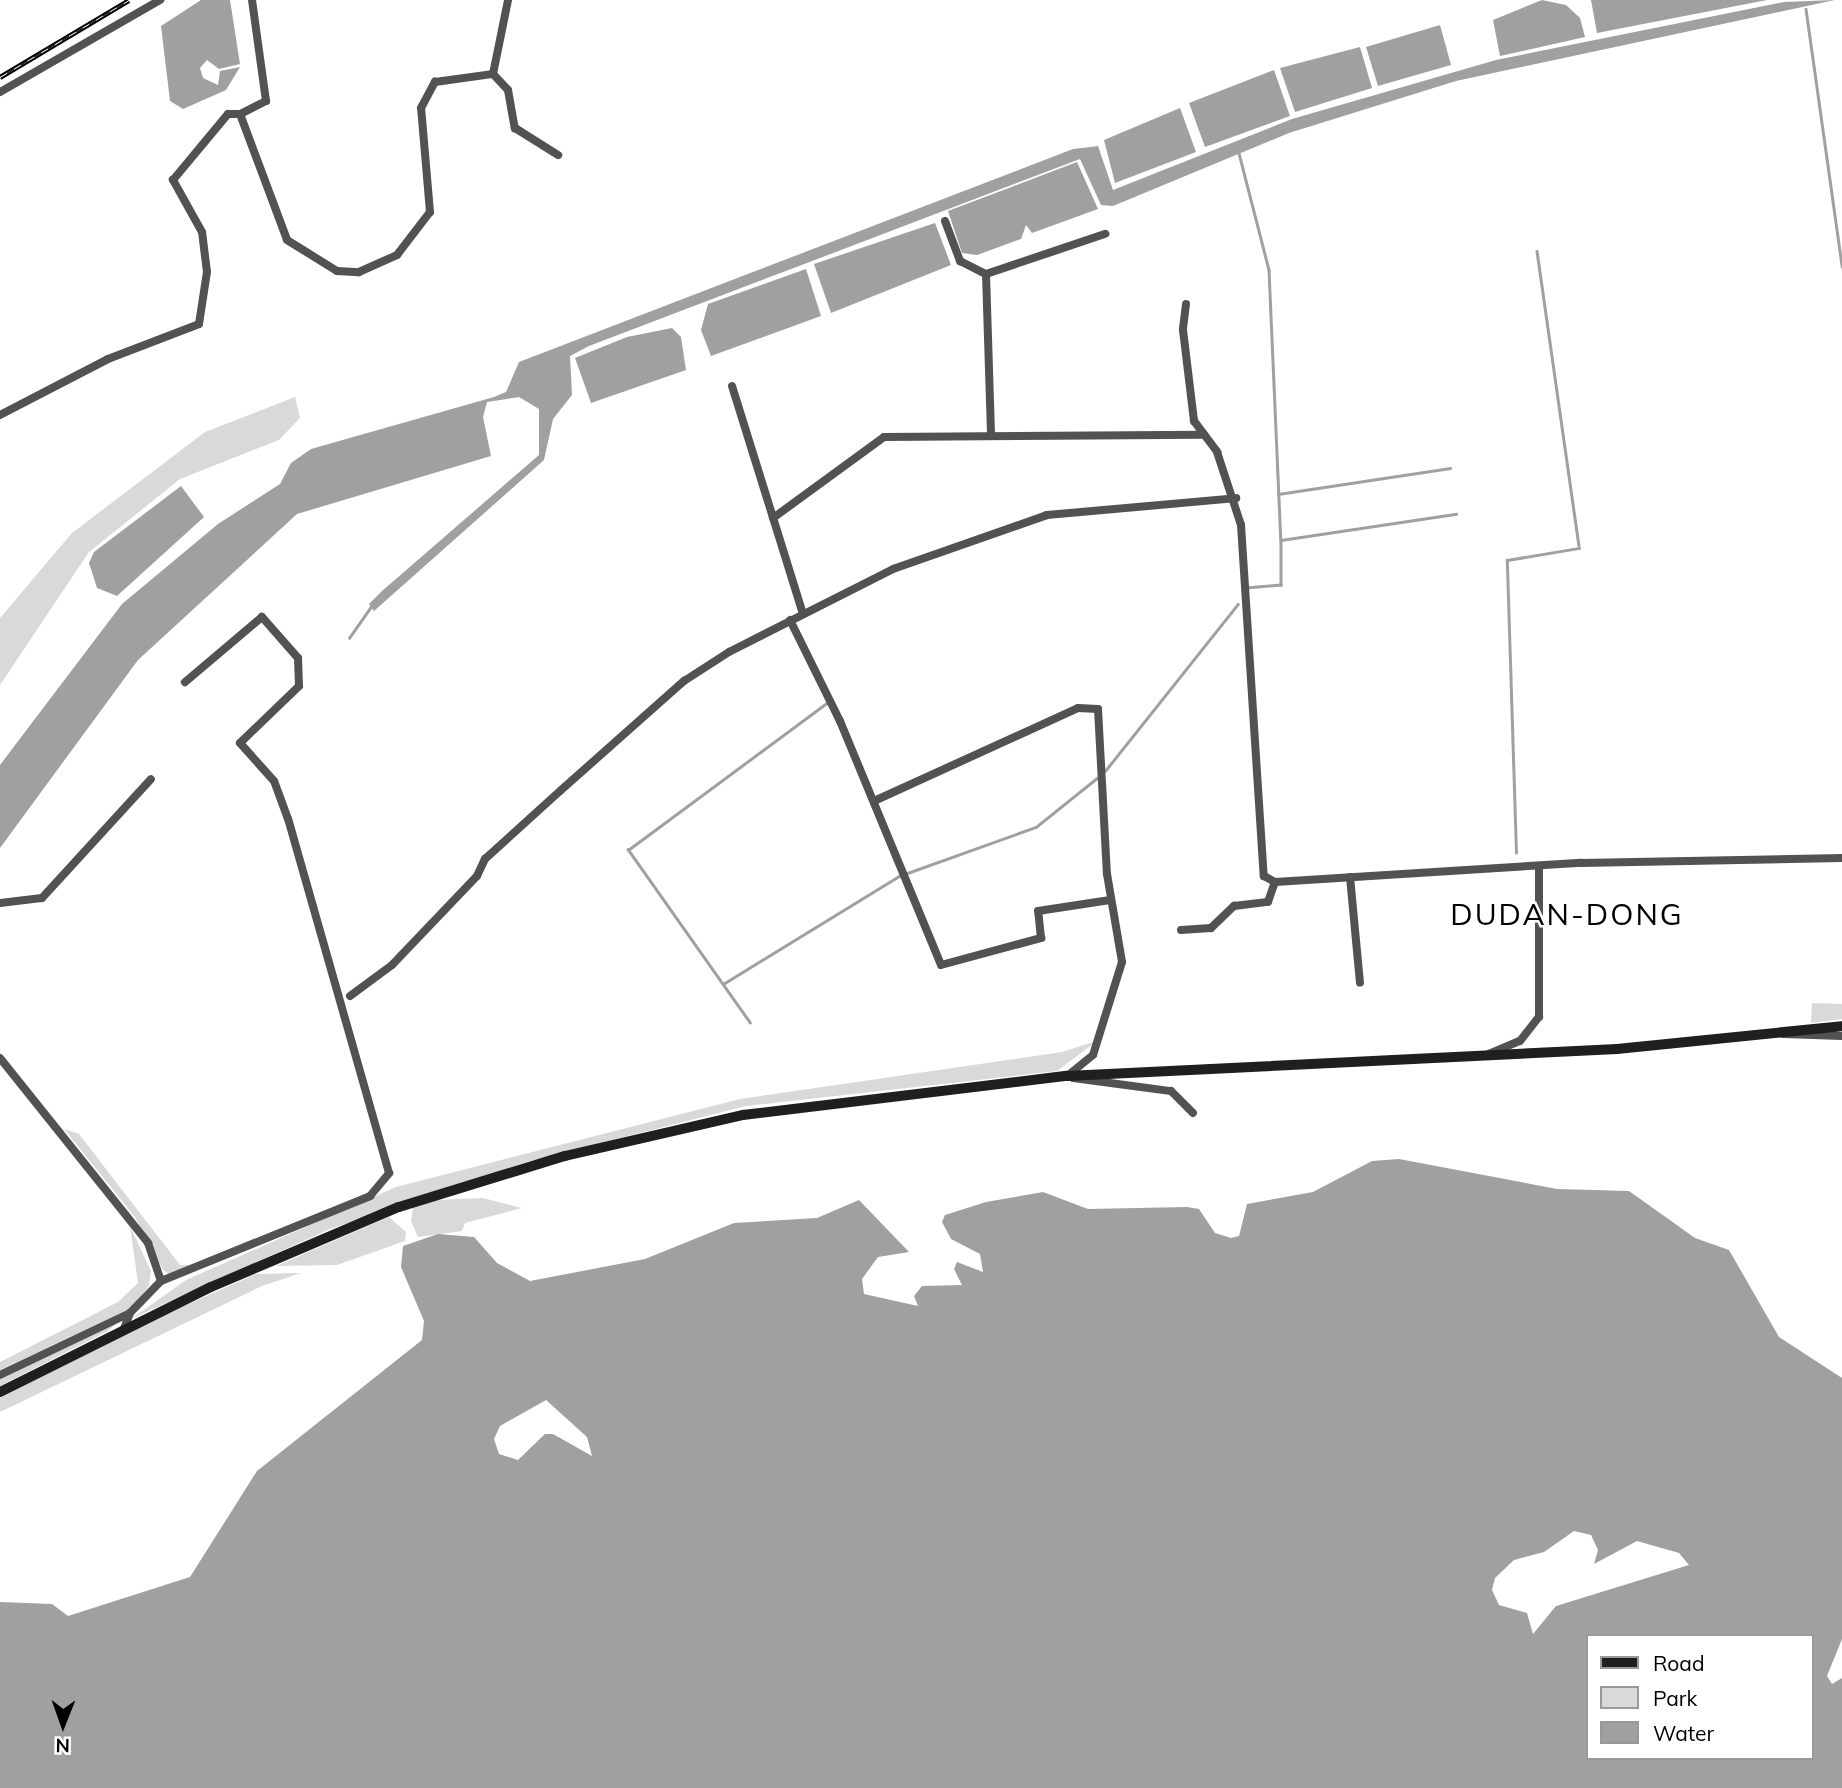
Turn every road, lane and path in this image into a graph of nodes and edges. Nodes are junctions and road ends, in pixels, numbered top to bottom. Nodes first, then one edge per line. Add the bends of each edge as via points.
1 (160, 0) edge
2 (252, 0) edge
3 (508, 0) edge
4 (493, 74) junction
5 (0, 92) edge
6 (240, 114) junction
7 (558, 156) dead end
8 (945, 221) dead end
9 (1105, 234) dead end
10 (986, 274) junction
11 (1186, 303) dead end
12 (732, 386) dead end
13 (0, 415) edge
14 (991, 432) junction
15 (1205, 435) junction
16 (1236, 498) junction
17 (773, 519) junction
18 (803, 614) junction
19 (790, 620) junction
20 (185, 682) dead end
21 (151, 779) dead end
22 (874, 801) junction
23 (1842, 858) edge
24 (1539, 866) junction
25 (1349, 877) junction
26 (1275, 882) junction
27 (1110, 900) junction
28 (0, 902) edge
29 (1181, 930) dead end
30 (1360, 983) dead end
31 (350, 996) dead end
32 (1842, 1026) edge
33 (1777, 1033) junction
34 (1842, 1036) edge
35 (1484, 1056) junction
36 (0, 1058) edge
37 (1067, 1076) junction
38 (1193, 1113) dead end
39 (161, 1281) junction
40 (130, 1312) junction
41 (123, 1331) junction
42 (0, 1375) edge
43 (0, 1392) edge

1 - 5 street
2 - 6 street via 266,101
3 - 4 street
4 - 6 street via 447,77 427,92 418,139 429,212 397,255 359,272 337,271 287,240
4 - 7 street via 508,90 515,128
6 - 13 street via 228,114 173,180 202,232 206,254 199,324 108,359
8 - 10 street via 960,261
9 - 10 street
10 - 14 street
11 - 15 street via 1183,330 1194,421
12 - 17 street
14 - 15 street
14 - 17 street via 884,437
15 - 16 street
16 - 18 street via 1046,515 894,569
16 - 26 street via 1262,863 1264,876
17 - 18 street
18 - 19 street
19 - 22 street
19 - 31 street via 684,681 485,859 477,876 392,965
20 - 39 street via 262,617 298,658 299,686 240,743 274,781 288,819 389,1173 370,1196
21 - 28 street via 42,898
22 - 27 street via 941,965 1041,938 1038,911
22 - 27 street via 1095,706
23 - 24 street
24 - 25 street
24 - 35 street via 1539,1017 1520,1041
25 - 26 street
25 - 30 street
26 - 29 street via 1268,902 1234,905 1211,928
27 - 37 street via 1120,975 1093,1055
32 - 33 street
33 - 34 street
33 - 35 street
35 - 37 street
36 - 39 street via 140,1228
37 - 38 street via 1171,1091
37 - 41 street via 810,1103 565,1156 341,1229
39 - 40 street
40 - 41 street
40 - 42 street
41 - 43 street

